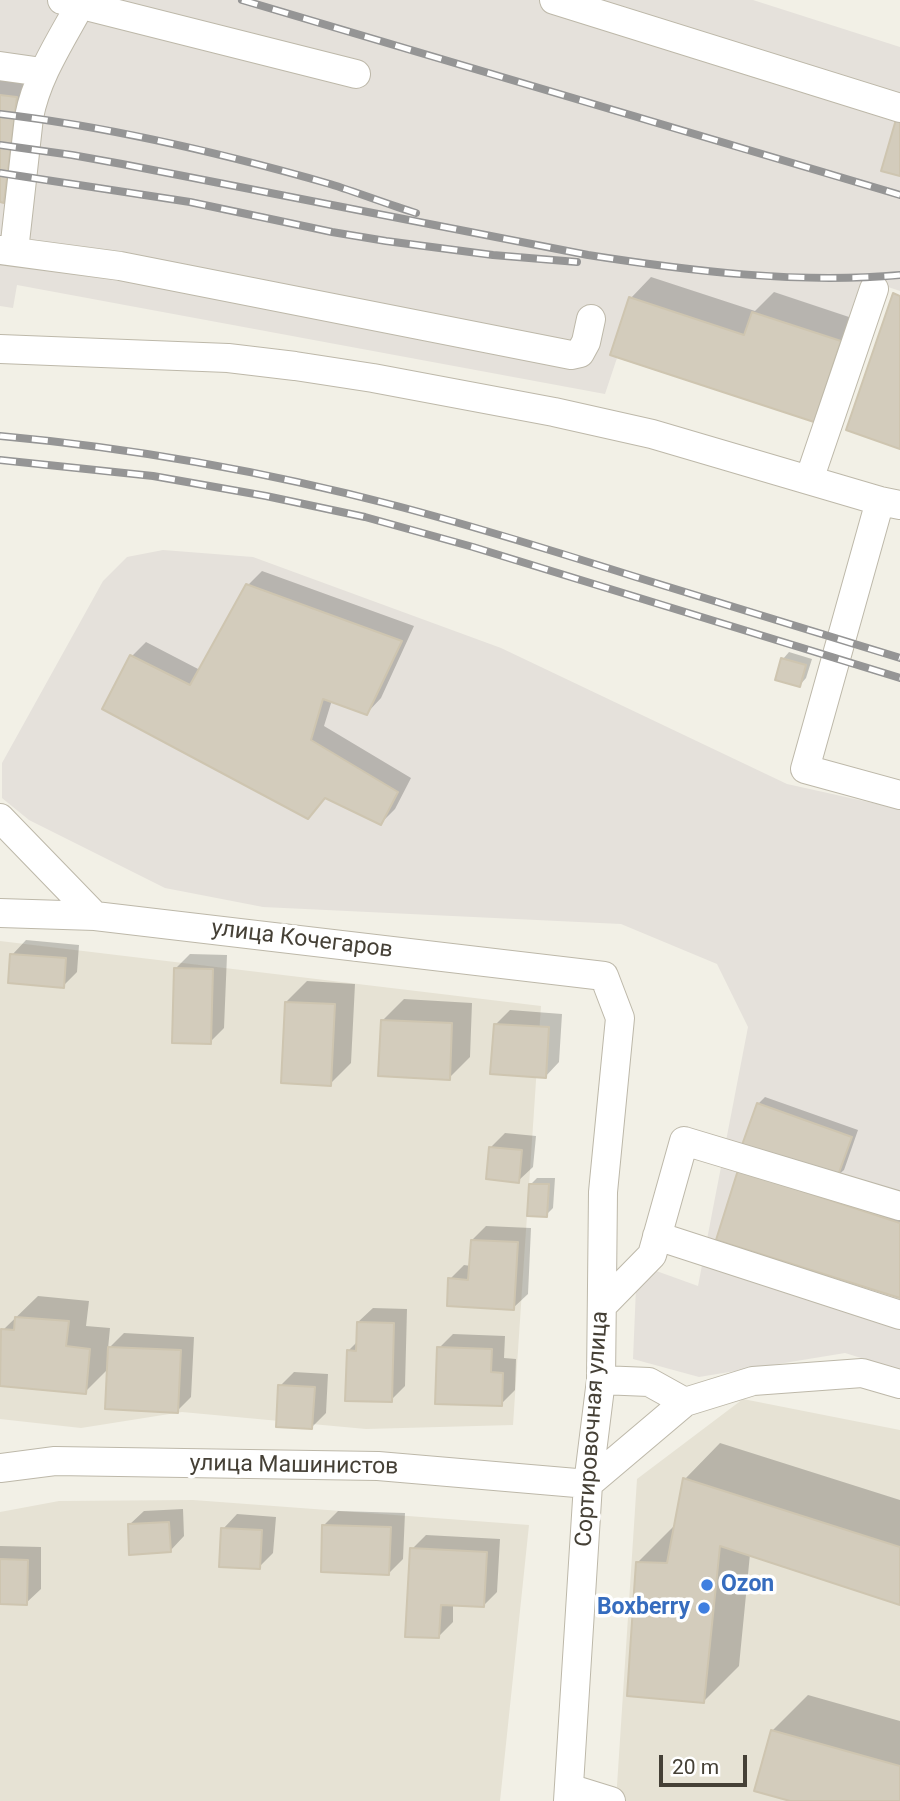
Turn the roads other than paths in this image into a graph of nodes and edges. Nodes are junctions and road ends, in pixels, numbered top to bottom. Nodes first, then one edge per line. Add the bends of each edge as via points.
1 (554, 0) edge
2 (71, 3) edge
3 (0, 66) edge
4 (42, 72) junction
5 (356, 74) dead end
6 (900, 108) edge
7 (7, 251) edge
8 (874, 289) dead end
9 (592, 319) dead end
10 (0, 349) edge
11 (809, 480) junction
12 (890, 503) edge
13 (900, 795) edge
14 (0, 818) edge
15 (0, 913) edge
16 (95, 916) junction
17 (604, 976) joint
18 (900, 1206) edge
19 (657, 1236) junction
20 (602, 1306) junction
21 (900, 1314) edge
22 (601, 1380) junction
23 (900, 1384) edge
24 (685, 1402) junction
25 (0, 1468) edge
26 (589, 1484) junction
27 (569, 1795) edge
28 (611, 1801) edge

1 - 6 street
2 - 4 street
2 - 5 street
3 - 4 street
4 - 7 street via 29,117
7 - 9 street via 120,266 571,355 580,353
8 - 11 street
10 - 11 street via 228,358 373,378 652,434
11 - 12 street
12 - 13 street via 806,769
14 - 16 street
15 - 16 street, улица Кочегаров
16 - 17 street, улица Кочегаров
17 - 20 street, Сортировочная улица via 620,1018 604,1192
18 - 19 street via 684,1141
19 - 20 street via 652,1255
19 - 21 street
20 - 22 street, Сортировочная улица
22 - 24 street via 649,1382
22 - 26 street, Сортировочная улица
23 - 24 street via 862,1373 752,1381
24 - 26 street
25 - 26 street, улица Машинистов via 55,1461 378,1466
26 - 27 street, Сортировочная улица
27 - 28 street

